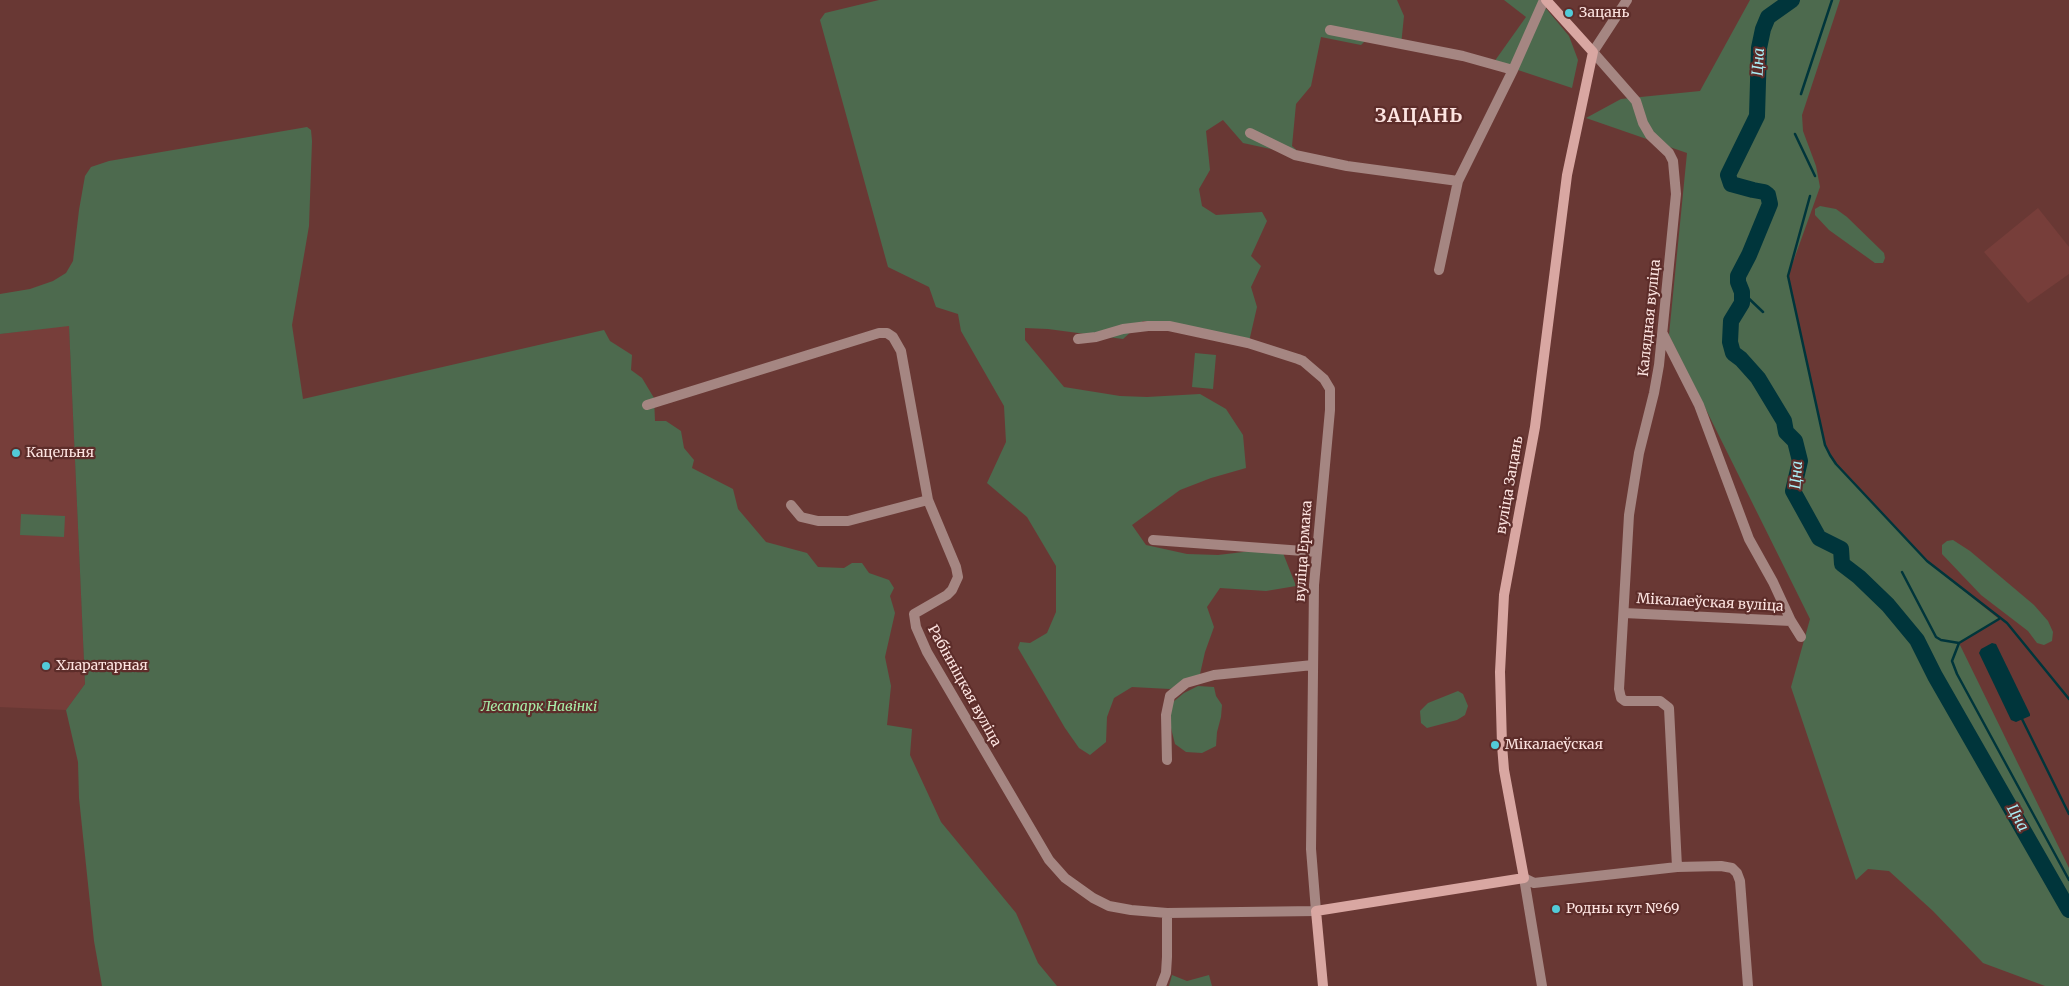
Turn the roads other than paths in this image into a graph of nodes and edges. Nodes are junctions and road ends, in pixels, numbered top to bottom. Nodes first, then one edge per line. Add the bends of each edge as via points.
1 (1545, 0) edge
2 (1627, 0) edge
3 (1330, 30) dead end
4 (1593, 52) junction
5 (1513, 70) junction
6 (1250, 133) dead end
7 (1458, 181) junction
8 (1439, 270) dead end
9 (1663, 334) junction
10 (1078, 339) dead end
11 (646, 405) dead end
12 (928, 500) junction
13 (791, 505) dead end
14 (1153, 540) dead end
15 (1317, 552) junction
16 (1624, 613) junction
17 (1791, 621) junction
18 (1801, 637) dead end
19 (1313, 664) junction
20 (1167, 760) dead end
21 (1677, 867) junction
22 (1524, 878) junction
23 (1316, 911) junction
24 (1167, 913) junction
25 (1161, 986) edge
26 (1323, 986) edge
27 (1542, 986) edge
28 (1748, 986) edge

1 - 4 street
1 - 5 street
2 - 4 street, вуліца Зацань
3 - 5 street via 1464,56
4 - 9 street, Калядная вуліца via 1636,101 1650,135 1673,161 1676,194
4 - 22 street, вуліца Зацань via 1567,175 1534,427 1504,595 1500,672 1502,745
5 - 7 street
6 - 7 street via 1296,155 1347,166
7 - 8 street
9 - 16 street, Калядная вуліца via 1629,515
9 - 17 street via 1699,405 1749,539
10 - 15 street, вуліца Ермака via 1122,329 1169,326 1282,353 1303,361 1324,379 1330,389 1330,410
11 - 12 street, Рабінніцкая вуліца via 887,333 901,351
12 - 13 street via 848,521 818,521 801,517
12 - 24 street, Рабінніцкая вуліца via 958,577 947,595 914,614 927,652 1049,860 1060,873 1110,906
14 - 15 street
15 - 19 street, вуліца Ермака
16 - 17 street, Мікалаеўская вуліца
16 - 21 street, Мікалаеўская вуліца via 1621,698 1627,701 1660,701 1669,708
17 - 18 street
19 - 20 street via 1214,675 1186,683 1170,696 1166,715
19 - 23 street, вуліца Ермака via 1311,849
21 - 22 street via 1534,883
21 - 28 street via 1725,866 1737,873
22 - 23 street
22 - 27 street, вуліца Зацань
23 - 24 street, Рабінніцкая вуліца
23 - 26 street, вуліца Ермака
24 - 25 street via 1166,973

